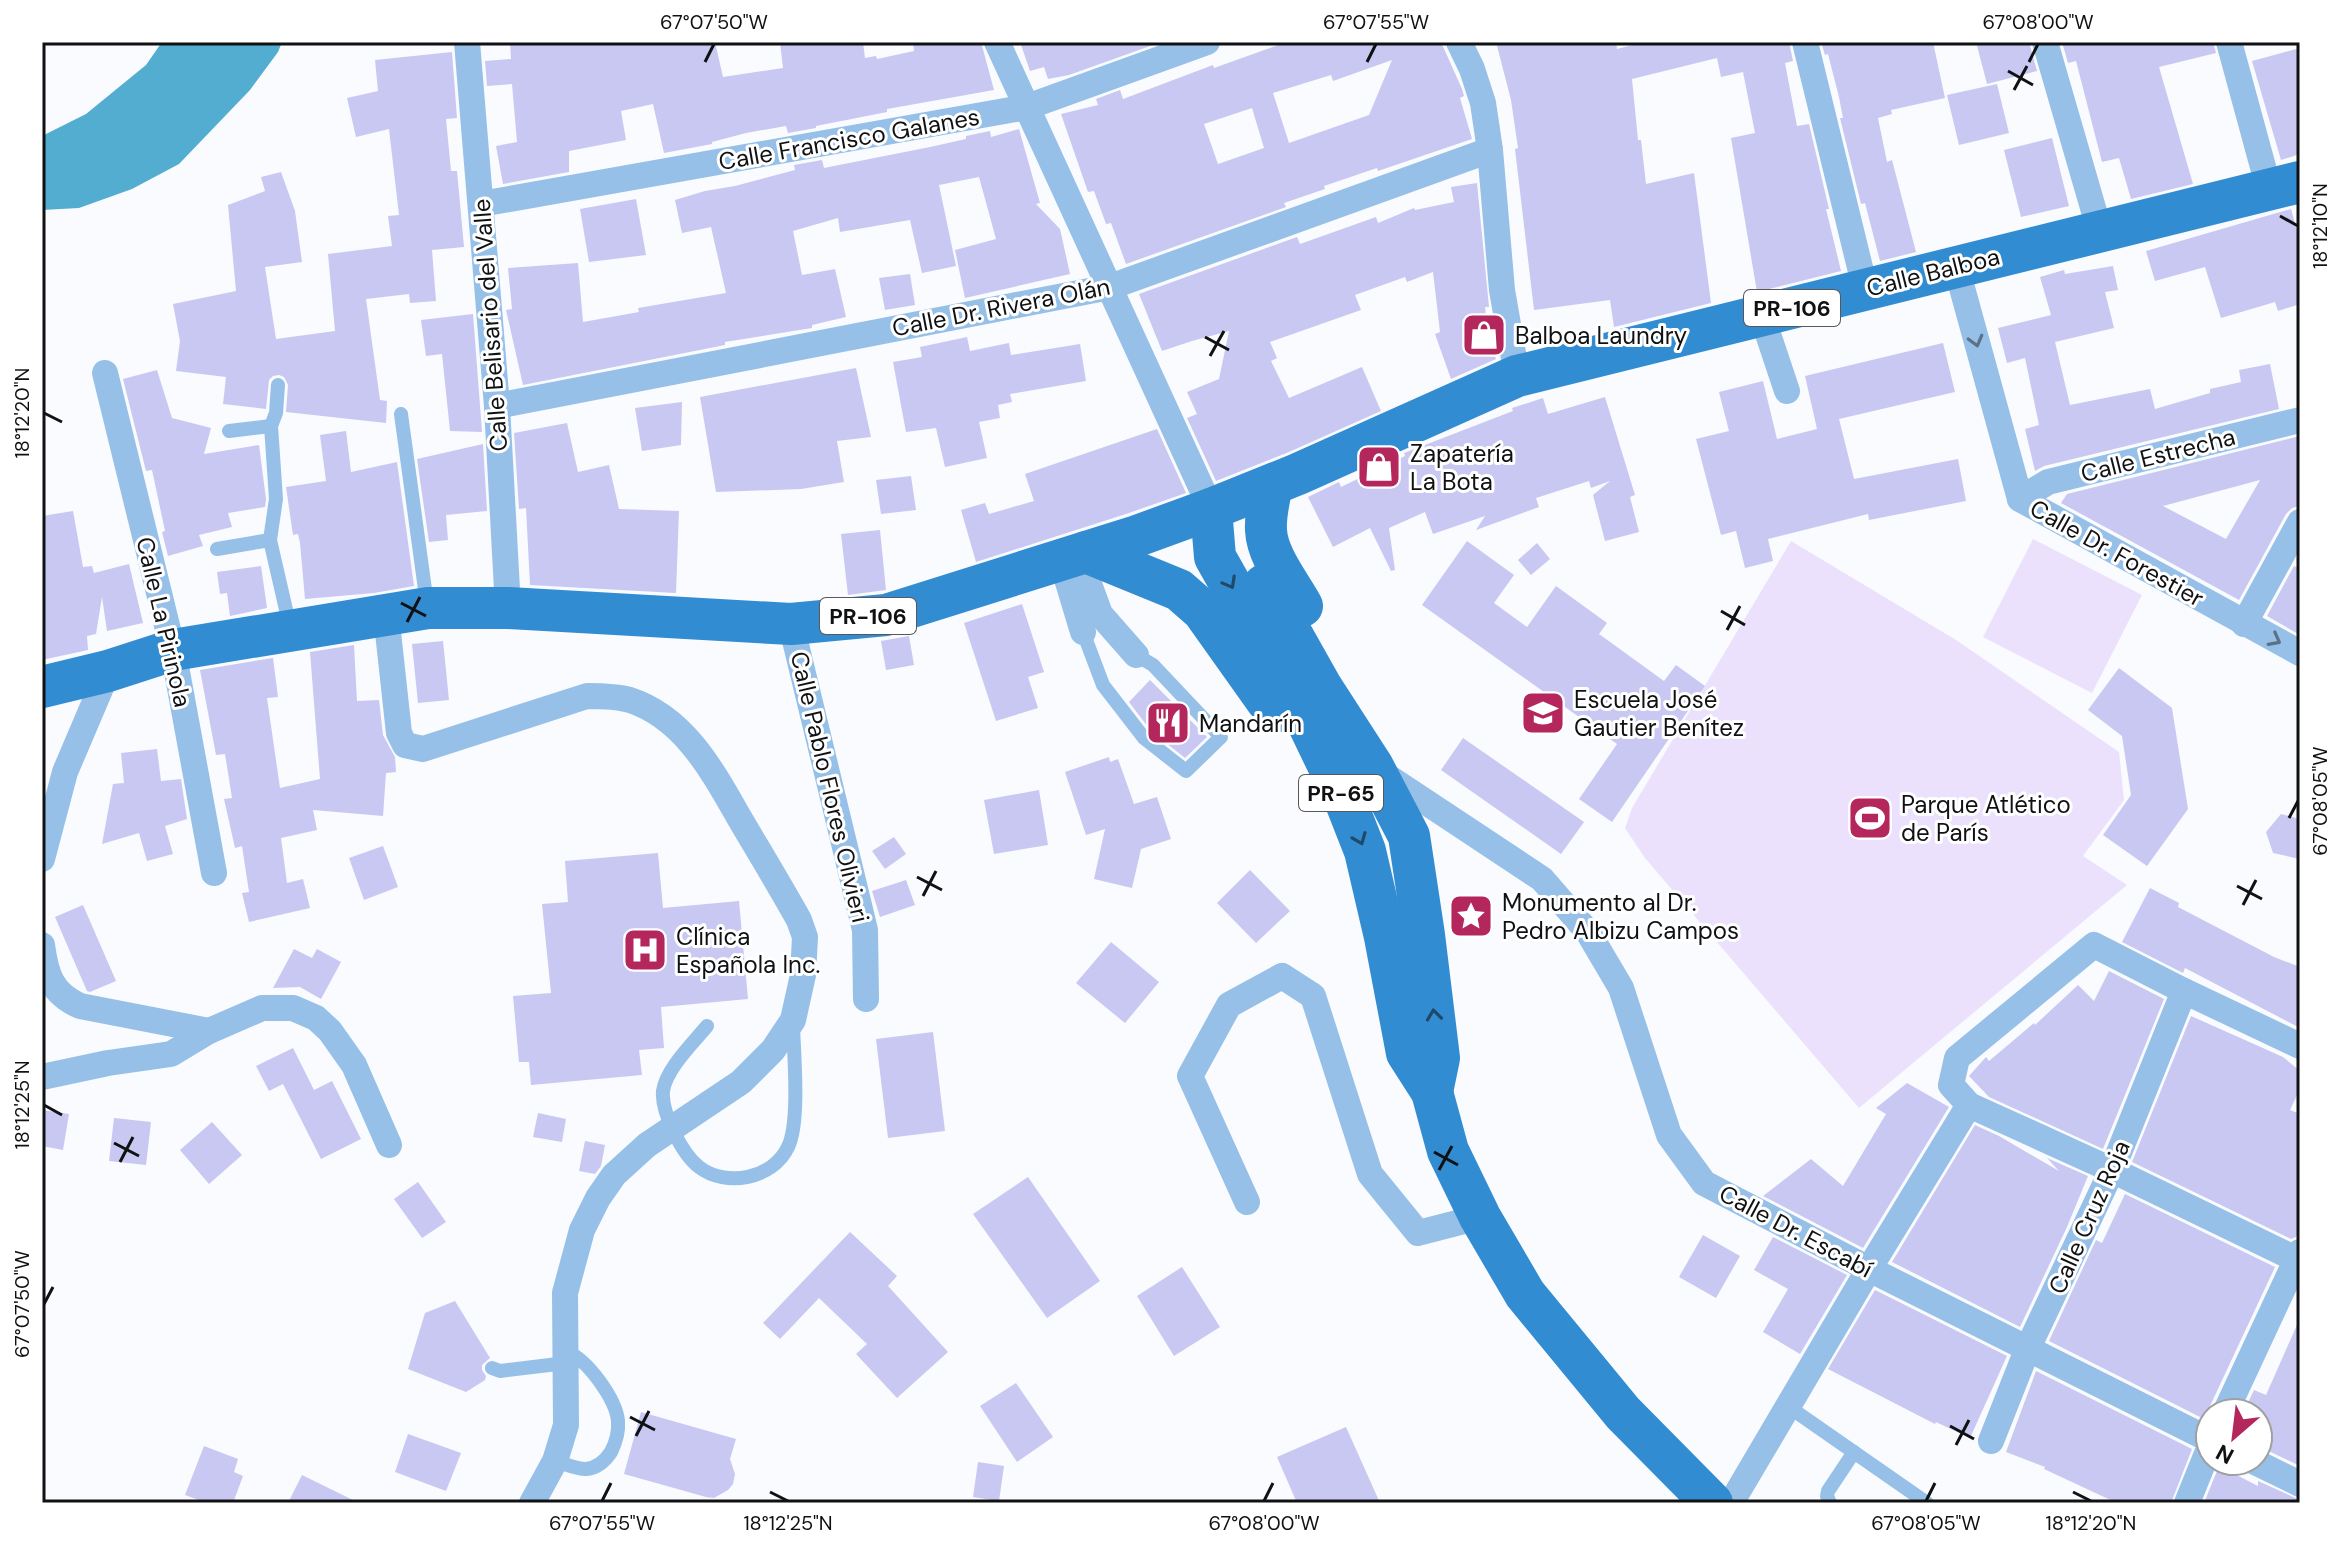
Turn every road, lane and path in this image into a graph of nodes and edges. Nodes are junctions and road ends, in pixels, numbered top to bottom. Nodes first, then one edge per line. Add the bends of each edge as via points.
1 (467, 42) edge
2 (997, 42) edge
3 (1207, 42) edge
4 (1459, 42) edge
5 (1805, 42) edge
6 (2045, 42) edge
7 (2229, 42) edge
8 (1027, 107) junction
9 (1490, 150) junction
10 (2284, 186) edge
11 (481, 204) junction
12 (2100, 232) junction
13 (1956, 266) junction
14 (1110, 287) junction
15 (1865, 288) junction
16 (1762, 316) junction
17 (105, 373) dead end
18 (1517, 376) junction
19 (278, 385) dead end
20 (1787, 391) dead end
21 (497, 406) junction
22 (401, 414) dead end
23 (2300, 420) edge
24 (271, 426) junction
25 (229, 431) dead end
26 (1272, 485) junction
27 (2020, 499) junction
28 (1211, 509) junction
29 (2300, 522) edge
30 (270, 540) junction
31 (217, 549) dead end
32 (1075, 555) junction
33 (428, 608) junction
34 (508, 608) junction
35 (386, 614) junction
36 (791, 624) junction
37 (2244, 624) junction
38 (291, 631) junction
39 (1083, 632) joint
40 (173, 650) junction
41 (2300, 653) edge
42 (1136, 655) joint
43 (108, 671) junction
44 (42, 687) edge
45 (1320, 749) junction
46 (1373, 767) junction
47 (42, 859) edge
48 (214, 873) dead end
49 (42, 945) edge
50 (2184, 991) junction
51 (866, 999) dead end
52 (793, 1020) junction
53 (707, 1026) dead end
54 (209, 1031) junction
55 (2300, 1046) edge
56 (42, 1077) edge
57 (1432, 1092) junction
58 (1969, 1105) junction
59 (671, 1128) junction
60 (389, 1145) dead end
61 (2112, 1170) junction
62 (1247, 1202) dead end
63 (1480, 1217) junction
64 (2299, 1257) edge
65 (1869, 1269) junction
66 (2027, 1350) junction
67 (566, 1357) junction
68 (492, 1368) dead end
69 (2233, 1397) edge
70 (1789, 1407) junction
71 (2194, 1435) edge
72 (1991, 1441) dead end
73 (1854, 1452) junction
74 (555, 1461) junction
75 (2274, 1471) edge
76 (2197, 1477) edge
77 (2300, 1484) edge
78 (532, 1503) edge
79 (1712, 1503) edge
80 (1731, 1503) edge
81 (1830, 1503) edge
82 (1927, 1503) edge
83 (2187, 1503) edge

1 - 11 street, Calle Belisario del Valle
2 - 8 street
3 - 8 street, Calle Francisco Galanes
4 - 9 street via 1483,103
5 - 15 street
6 - 12 street
7 - 10 street
8 - 11 street, Calle Francisco Galanes
8 - 14 street
9 - 14 street, Calle Dr. Rivera Olán
9 - 18 street via 1502,290
10 - 12 main road, Calle Balboa / PR-106
11 - 21 street, Calle Belisario del Valle
12 - 13 main road, Calle Balboa / PR-106
13 - 15 main road, Calle Balboa / PR-106
13 -> 27 street, Calle Dr. Forestier
14 - 21 street, Calle Dr. Rivera Olán
14 - 28 street
15 - 16 main road, Calle Balboa / PR-106
16 - 18 main road, Calle Balboa / PR-106
16 - 20 street
17 - 40 street, Calle La Pirinola
18 - 26 main road, Calle Balboa / PR-106
19 - 24 lane
21 - 34 street, Calle Belisario del Valle
22 - 33 lane
23 - 27 street, Calle Estrecha via 2048,482
24 - 25 lane
24 - 30 lane via 276,499
26 - 28 main road, Calle Balboa / PR-106
26 - 46 main road via 1265,534 1375,733
27 - 37 street, Calle Dr. Forestier
28 - 32 main road, PR-106
28 -> 45 main road, PR-65 via 1215,557
28 - 46 main road, PR-65 via 1242,545
29 - 37 street
30 - 31 lane
30 - 38 lane
32 - 36 main road, PR-106 via 886,615
32 - 39 street
32 - 42 street via 1100,614
32 - 45 main road via 1179,590 1203,611 1267,701
33 - 34 main road, PR-106
33 - 35 main road, PR-106
34 - 36 main road, PR-106
35 - 38 main road, PR-106
35 - 52 street via 399,733 405,745 423,749 587,696 629,700 689,740 710,766 799,920 805,937 803,975
36 - 51 street, Calle Pablo Flores Olivieri via 865,930
37 -> 41 street, Calle Dr. Forestier
38 - 40 main road, PR-106
39 - 42 lane via 1103,685 1144,738 1186,771 1221,737 1153,665
40 - 43 main road, PR-106
40 - 48 street, Calle La Pirinola
43 - 44 main road, PR-106
43 - 47 street via 65,772
45 -> 57 main road, PR-65 via 1365,851 1407,1053
57 -> 46 main road, PR-65 via 1439,1058 1409,836
46 - 65 street, Calle Dr. Escabí via 1542,879 1588,932 1621,988 1669,1135 1704,1183
49 - 54 street via 45,970 68,1000
50 - 55 street
50 - 58 street via 2094,945 1957,1058 1951,1085
50 - 61 street, Calle Cruz Roja
52 - 59 street via 741,1082
52 - 59 lane via 795,1113 789,1147 772,1169 744,1179 712,1174 696,1165
53 - 59 lane via 674,1065 663,1090
54 - 56 street via 171,1054
54 - 60 street via 262,1008 293,1008 316,1018 354,1065
57 - 63 main road, PR-65 via 1448,1151
58 - 61 street
58 - 65 street
59 - 67 street via 614,1175 582,1230 565,1293
61 - 64 street
61 - 66 street, Calle Cruz Roja
62 - 63 street via 1190,1076 1229,1005 1282,976 1313,996 1370,1174 1379,1186 1418,1233
63 - 79 main road, PR-65 via 1525,1294 1623,1413
64 - 69 street
65 - 66 street, Calle Dr. Escabí
65 - 70 street
66 - 71 street, Calle Dr. Escabí
66 - 72 street, Calle Cruz Roja
67 - 68 lane via 500,1371
67 - 74 street via 566,1425
67 - 74 lane via 575,1355 590,1370 619,1425 616,1441 600,1465 587,1469
70 - 73 lane
70 - 80 street
73 - 81 lane via 1828,1491
73 - 82 lane
74 - 78 street
75 - 77 street
76 - 83 street

